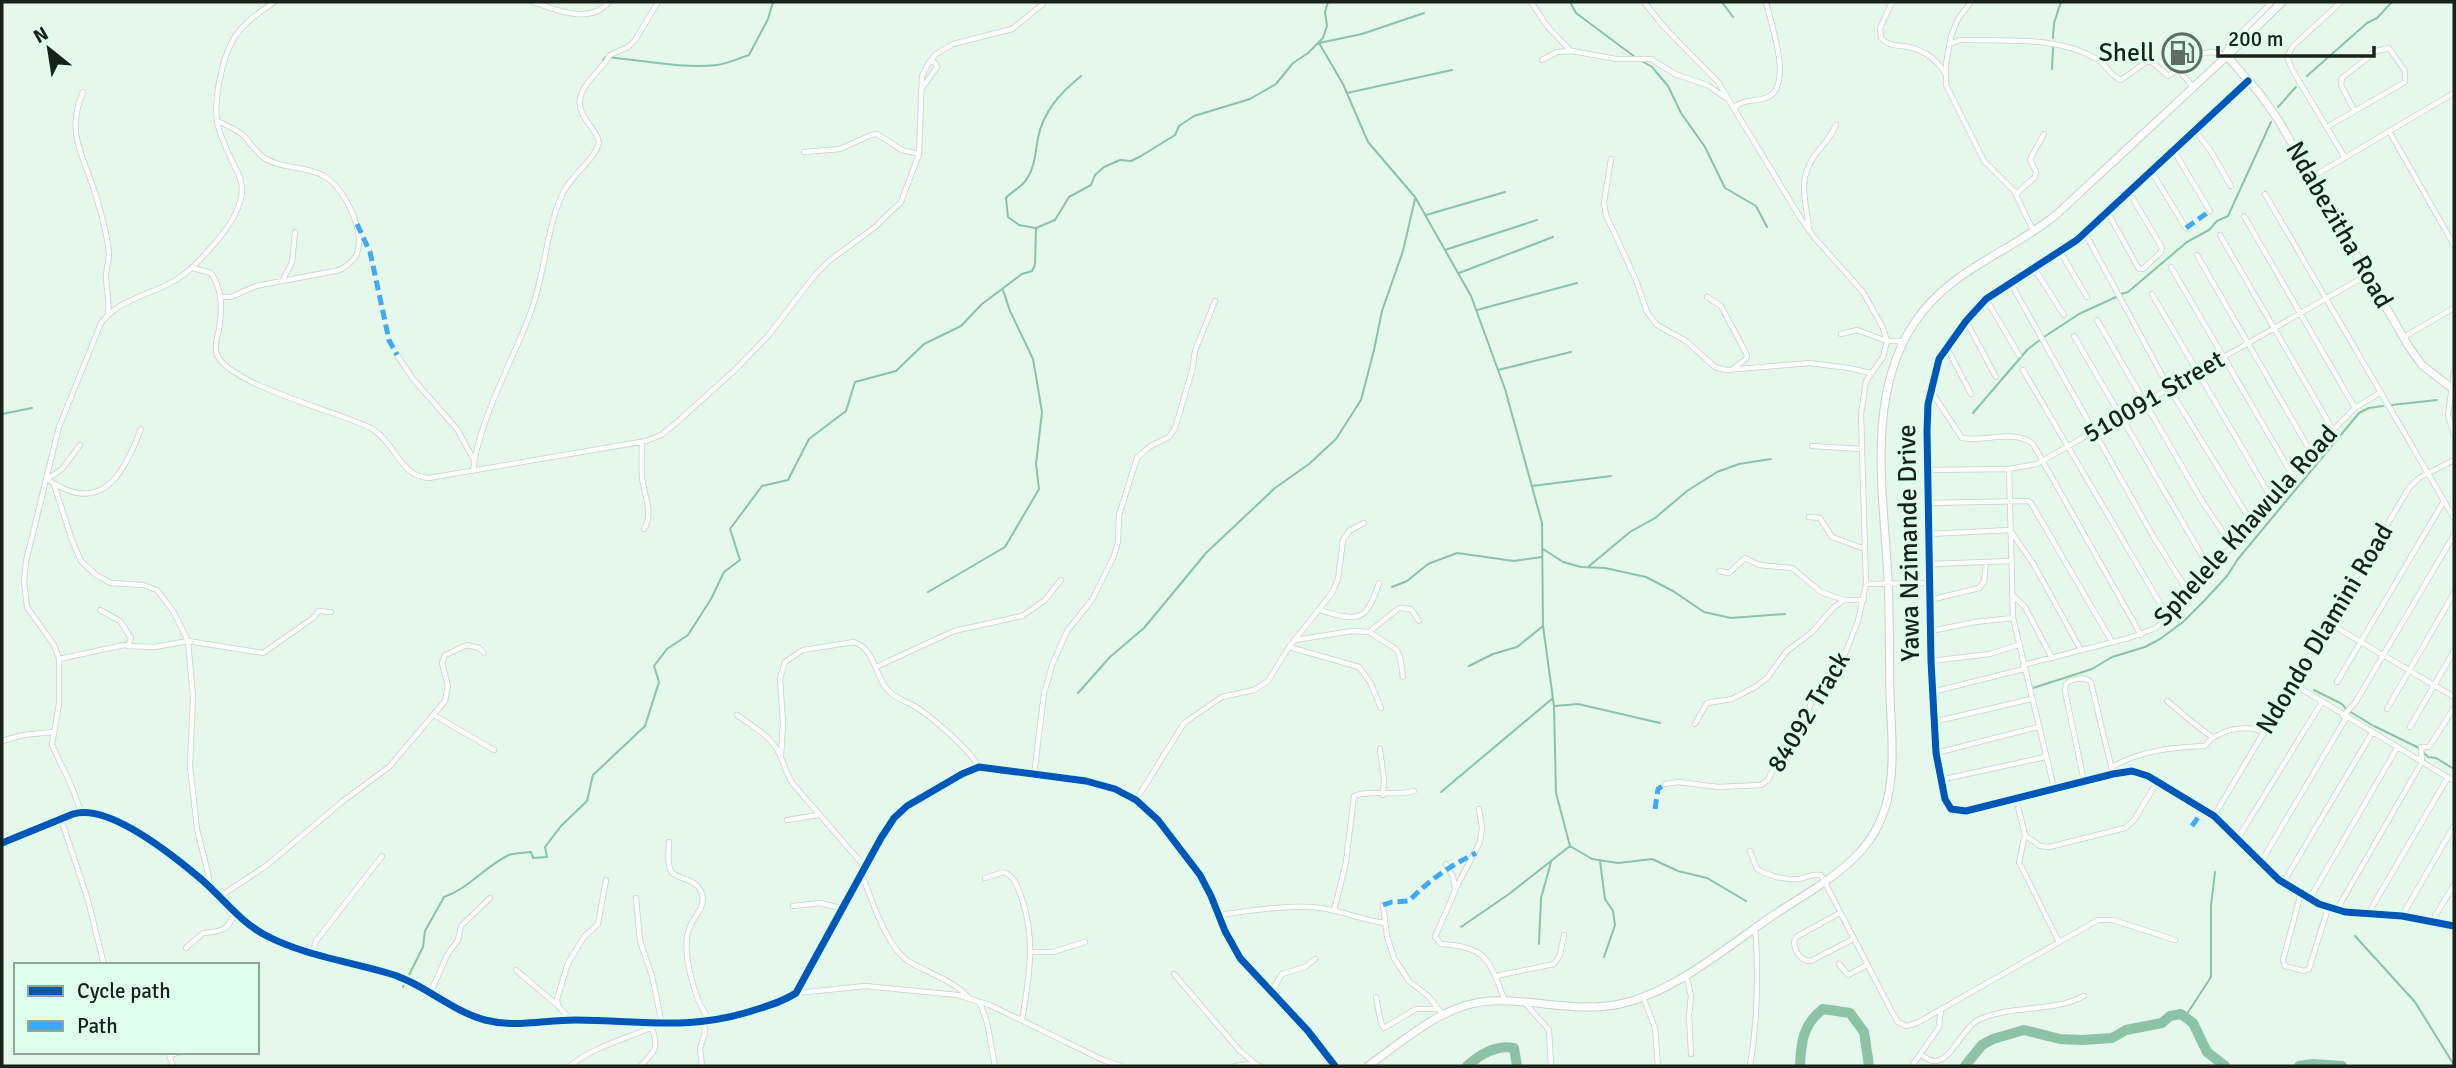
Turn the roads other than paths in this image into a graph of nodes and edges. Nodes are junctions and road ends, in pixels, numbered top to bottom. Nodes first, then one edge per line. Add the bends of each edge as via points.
1 (274, 2) edge
2 (533, 2) edge
3 (609, 2) edge
4 (658, 2) edge
5 (1531, 2) edge
6 (1644, 2) edge
7 (1766, 2) edge
8 (1892, 2) edge
9 (1971, 2) edge
10 (2282, 2) edge
11 (2340, 2) edge
12 (1044, 4) dead end
13 (2272, 5) edge
14 (1949, 44) junction
15 (1571, 51) junction
16 (2225, 55) junction
17 (1542, 60) dead end
18 (930, 61) junction
19 (2178, 69) junction
20 (1946, 74) junction
21 (2248, 81) junction
22 (2193, 87) junction
23 (920, 91) junction
24 (83, 92) dead end
25 (2453, 95) edge
26 (1729, 99) junction
27 (1734, 108) junction
28 (2354, 110) junction
29 (216, 121) junction
30 (1836, 125) dead end
31 (2327, 127) junction
32 (2195, 131) junction
33 (2389, 131) junction
34 (2044, 134) dead end
35 (2174, 151) junction
36 (804, 152) dead end
37 (919, 154) junction
38 (2345, 158) junction
39 (1611, 159) dead end
40 (2151, 171) junction
41 (2312, 177) junction
42 (2231, 186) dead end
43 (2130, 192) junction
44 (2016, 194) junction
45 (2265, 194) dead end
46 (2210, 211) dead end
47 (2108, 213) junction
48 (2244, 216) dead end
49 (2186, 228) dead end
50 (1810, 231) junction
51 (2034, 231) junction
52 (295, 232) dead end
53 (2084, 233) junction
54 (2220, 235) dead end
55 (2454, 245) edge
56 (2061, 253) junction
57 (2197, 255) dead end
58 (2171, 267) dead end
59 (193, 268) junction
60 (2034, 268) junction
61 (2367, 275) junction
62 (281, 281) junction
63 (2010, 282) junction
64 (2152, 294) dead end
65 (1707, 297) dead end
66 (2087, 297) dead end
67 (2327, 297) junction
68 (220, 298) junction
69 (1986, 299) junction
70 (1215, 301) dead end
71 (2454, 308) edge
72 (2300, 313) junction
73 (108, 314) junction
74 (2064, 315) dead end
75 (2097, 320) dead end
76 (1966, 321) junction
77 (2274, 328) junction
78 (1841, 334) dead end
79 (2074, 336) dead end
80 (2403, 337) junction
81 (1887, 341) junction
82 (1903, 341) junction
83 (2248, 343) junction
84 (1946, 346) junction
85 (397, 355) dead end
86 (2019, 355) dead end
87 (2222, 358) junction
88 (1731, 370) junction
89 (2023, 370) dead end
90 (2197, 372) junction
91 (2454, 372) edge
92 (1870, 373) junction
93 (1996, 377) dead end
94 (2169, 388) junction
95 (2452, 389) edge
96 (1931, 390) junction
97 (2381, 392) junction
98 (1971, 394) dead end
99 (2146, 402) junction
100 (2356, 408) junction
101 (2120, 416) junction
102 (141, 429) dead end
103 (2333, 430) junction
104 (2095, 431) junction
105 (2454, 434) edge
106 (642, 442) junction
107 (80, 444) dead end
108 (1812, 446) dead end
109 (2068, 446) junction
110 (1861, 449) junction
111 (2312, 454) junction
112 (2454, 460) edge
113 (474, 461) junction
114 (2042, 461) junction
115 (2009, 468) junction
116 (1927, 470) junction
117 (473, 471) junction
118 (2427, 473) junction
119 (2293, 476) junction
120 (47, 479) junction
121 (54, 485) junction
122 (2272, 499) junction
123 (2445, 501) junction
124 (2011, 502) junction
125 (1927, 503) junction
126 (1809, 517) dead end
127 (2454, 519) edge
128 (1364, 523) dead end
129 (2252, 523) junction
130 (644, 529) dead end
131 (2010, 530) junction
132 (1929, 534) junction
133 (2454, 535) edge
134 (2232, 546) junction
135 (1865, 550) junction
136 (2011, 561) junction
137 (1986, 562) junction
138 (1930, 564) junction
139 (1719, 571) dead end
140 (2211, 571) junction
141 (1061, 580) dead end
142 (1378, 583) dead end
143 (1888, 583) junction
144 (1930, 583) junction
145 (1866, 584) junction
146 (2454, 593) edge
147 (2012, 595) junction
148 (2190, 595) junction
149 (1844, 600) junction
150 (1864, 600) junction
151 (1930, 600) junction
152 (100, 610) dead end
153 (1319, 610) junction
154 (331, 612) dead end
155 (2168, 617) junction
156 (2013, 618) junction
157 (1419, 621) dead end
158 (2329, 622) junction
159 (1931, 631) junction
160 (1369, 632) junction
161 (2141, 635) junction
162 (1294, 640) junction
163 (2360, 640) junction
164 (188, 641) junction
165 (2112, 642) junction
166 (2018, 645) junction
167 (127, 646) junction
168 (1289, 647) junction
169 (2081, 650) junction
170 (2454, 651) edge
171 (484, 653) dead end
172 (2383, 655) junction
173 (2052, 657) junction
174 (59, 659) junction
175 (1931, 661) junction
176 (876, 667) junction
177 (2023, 667) junction
178 (2409, 670) junction
179 (1403, 677) dead end
180 (2337, 682) dead end
181 (2293, 684) junction
182 (2434, 685) junction
183 (1932, 692) junction
184 (2454, 697) edge
185 (2031, 699) junction
186 (2167, 701) dead end
187 (2322, 702) junction
188 (1381, 708) dead end
189 (2454, 708) edge
190 (2387, 709) dead end
191 (434, 715) junction
192 (737, 715) dead end
193 (2344, 717) junction
194 (1933, 722) junction
195 (1695, 724) dead end
196 (2038, 727) junction
197 (2410, 727) dead end
198 (53, 732) junction
199 (2265, 732) junction
200 (2372, 733) junction
201 (2214, 737) junction
202 (2, 741) edge
203 (2398, 748) junction
204 (1380, 749) dead end
205 (494, 750) dead end
206 (1936, 753) junction
207 (781, 755) junction
208 (2046, 757) junction
209 (2422, 762) junction
210 (979, 767) junction
211 (2113, 771) junction
212 (1034, 775) junction
213 (2448, 778) junction
214 (1940, 780) junction
215 (2084, 781) junction
216 (2157, 781) junction
217 (2454, 781) edge
218 (1665, 784) dead end
219 (2054, 789) junction
220 (1414, 791) dead end
221 (1382, 794) junction
222 (2016, 798) junction
223 (1136, 800) junction
224 (1479, 809) dead end
225 (81, 812) junction
226 (819, 815) junction
227 (2214, 816) junction
228 (61, 819) junction
229 (787, 820) dead end
230 (2454, 826) edge
231 (2025, 835) junction
232 (2238, 838) junction
233 (669, 842) dead end
234 (2, 843) edge
235 (1750, 851) dead end
236 (382, 856) dead end
237 (2261, 862) junction
238 (1446, 864) dead end
239 (864, 867) junction
240 (862, 874) junction
241 (985, 878) dead end
242 (606, 880) dead end
243 (1825, 881) junction
244 (2283, 883) junction
245 (2454, 885) edge
246 (209, 887) junction
247 (1455, 889) junction
248 (2301, 893) junction
249 (219, 897) junction
250 (490, 898) dead end
251 (636, 898) dead end
252 (2309, 898) junction
253 (1383, 905) dead end
254 (793, 906) dead end
255 (2328, 908) junction
256 (844, 909) junction
257 (1334, 911) junction
258 (2336, 911) junction
259 (1840, 913) junction
260 (236, 914) junction
261 (2368, 914) junction
262 (1218, 915) junction
263 (2402, 916) junction
264 (2432, 920) junction
265 (1385, 923) junction
266 (2454, 926) edge
267 (1755, 928) junction
268 (1564, 935) dead end
269 (1853, 939) junction
270 (2175, 940) dead end
271 (1085, 942) dead end
272 (2059, 942) junction
273 (187, 948) dead end
274 (1031, 953) junction
275 (312, 954) junction
276 (1315, 959) dead end
277 (104, 963) edge
278 (1839, 964) dead end
279 (1867, 965) junction
280 (516, 970) dead end
281 (1174, 974) dead end
282 (1686, 974) junction
283 (1496, 976) junction
284 (796, 993) junction
285 (1271, 993) junction
286 (430, 994) junction
287 (2084, 996) dead end
288 (1376, 997) dead end
289 (1643, 997) junction
290 (969, 998) junction
291 (1505, 1001) junction
292 (980, 1002) junction
293 (1525, 1003) junction
294 (558, 1006) junction
295 (1941, 1009) junction
296 (1440, 1012) junction
297 (571, 1020) junction
298 (1022, 1020) junction
299 (711, 1022) junction
300 (704, 1023) junction
301 (661, 1024) junction
302 (652, 1028) junction
303 (169, 1054) edge
304 (1691, 1054) dead end
305 (1921, 1055) junction
306 (173, 1066) edge
307 (569, 1066) edge
308 (641, 1066) edge
309 (702, 1066) edge
310 (995, 1066) edge
311 (1121, 1066) edge
312 (1235, 1066) edge
313 (1258, 1066) edge
314 (1335, 1066) edge
315 (1368, 1066) edge
316 (1551, 1066) edge
317 (1658, 1066) edge
318 (1750, 1066) edge
319 (1912, 1066) edge

1 - 29 street via 246,23 232,41 223,63
2 - 3 street via 583,14 598,11
4 - 113 street via 635,40 608,57 580,98 599,143 562,195 530,314
5 - 15 street
6 - 26 street
7 - 27 street via 1781,80 1772,95
8 - 20 street via 1880,28 1881,38 1892,46 1923,51
9 - 14 street via 1958,19
10 - 13 main road
11 - 31 street via 2287,57
12 - 18 street via 1012,29 946,47
13 - 16 main road
14 - 19 street via 1959,40 2055,43 2097,59 2121,80 2146,62 2168,76
14 - 20 street
15 - 17 street
15 - 26 street via 1651,59
16 - 19 street via 2203,52
16 - 21 main road, Ndabezitha Road
16 - 22 main road
18 - 23 street
18 - 23 street via 937,67
19 - 22 street
20 - 44 street via 1948,91 1984,161
21 - 32 street, Yawa Nzimande Drive
21 - 41 main road, Ndabezitha Road via 2279,121
22 - 51 main road
23 - 37 street
24 - 73 street via 75,131 108,251
25 - 33 street
26 - 27 street
27 - 50 street
28 - 28 street via 2405,82 2405,71 2389,48 2376,51 2342,78
28 - 31 street
29 - 59 street via 242,189 232,220
29 - 62 street via 236,129 264,158 329,179 340,189 357,224 359,243 349,264 330,274
30 - 50 street via 1803,181
31 - 38 street
32 - 35 street, Yawa Nzimande Drive
32 - 42 street
33 - 38 street
33 - 55 street
34 - 44 street via 2030,157 2035,177
35 - 40 street, Yawa Nzimande Drive
35 - 46 street
36 - 37 street via 840,149 877,134 902,150
37 - 106 street via 909,186 895,209 820,269 736,369 669,429
38 - 41 street
39 - 88 street via 1606,215 1647,312 1657,325 1686,341 1708,362
40 - 43 street, Yawa Nzimande Drive
40 - 49 street
41 - 61 main road, Ndabezitha Road
43 - 47 street, Yawa Nzimande Drive
43 - 47 street via 2162,248 2143,269
44 - 51 street
45 - 67 street
47 - 53 street, Yawa Nzimande Drive
48 - 72 street
50 - 81 street via 1863,292
51 - 82 main road via 1959,276 1922,311
52 - 62 street via 292,262
53 - 56 street, Yawa Nzimande Drive
53 - 94 street
54 - 77 street
56 - 60 street, Yawa Nzimande Drive
56 - 66 street
57 - 83 street
58 - 87 street
59 - 68 street via 211,273
59 - 73 street
60 - 63 street, Yawa Nzimande Drive
60 - 74 street
61 - 67 street, 510091 Street
61 - 80 main road, Ndabezitha Road
62 - 68 street
63 - 69 street, Yawa Nzimande Drive
63 - 104 street
64 - 90 street
65 - 88 street via 1721,306 1746,355
67 - 72 street, 510091 Street
67 - 97 street
68 - 117 street via 216,353 231,370 371,428 390,443 415,476
69 - 76 street, Yawa Nzimande Drive
69 - 86 street
70 - 212 street via 1195,351 1175,428 1137,458 1119,515 1114,556 1087,608 1067,631 1053,663 1044,693
71 - 80 street
72 - 77 street, 510091 Street
72 - 100 street
73 - 120 street via 67,403
75 - 99 street
76 - 84 street, Yawa Nzimande Drive
76 - 93 street
77 - 83 street, 510091 Street
77 - 103 street
78 - 81 street via 1857,330
79 - 101 street
80 - 95 main road, Ndabezitha Road via 2422,365
81 - 82 street
81 - 92 street, 84092 Track via 1883,357
82 - 143 main road via 1887,385 1882,428
83 - 87 street, 510091 Street
83 - 111 street
84 - 96 street, Yawa Nzimande Drive
84 - 98 street
85 - 113 street via 457,429
87 - 90 street, 510091 Street
87 - 119 street
88 - 92 street via 1810,363
89 - 109 street
90 - 94 street, 510091 Street
90 - 122 street
91 - 95 street
92 - 110 street, 84092 Track via 1861,406
94 - 99 street, 510091 Street
94 - 129 street
95 - 105 street via 2448,415
96 - 114 street via 1962,438 2023,438 2033,444
96 - 116 street, Yawa Nzimande Drive
97 - 100 street, Sphelele Khawula Road
97 - 118 street
99 - 101 street, 510091 Street
99 - 134 street
100 - 103 street, Sphelele Khawula Road
101 - 104 street, 510091 Street
101 - 140 street
102 - 121 street via 112,484 81,494
103 - 111 street, Sphelele Khawula Road
104 - 109 street, 510091 Street
104 - 148 street
106 - 117 street
106 - 130 street via 649,517
107 - 120 street via 62,469
108 - 110 street
109 - 114 street, 510091 Street
109 - 155 street
110 - 135 street, 84092 Track
111 - 119 street, Sphelele Khawula Road
112 - 118 street, Ndondo Dlamini Road
113 - 117 street
114 - 115 street, 510091 Street
114 - 161 street
115 - 116 street, 510091 Street
115 - 124 street
116 - 125 street, Yawa Nzimande Drive
118 - 123 street
118 - 158 street, Ndondo Dlamini Road via 2409,488
119 - 122 street, Sphelele Khawula Road
120 - 121 street
120 - 174 street via 26,561 24,593 27,607
121 - 164 street via 81,561 111,583 157,590
122 - 129 street, Sphelele Khawula Road
123 - 127 street
123 - 163 street
124 - 125 street
124 - 131 street
124 - 165 street via 2034,505
125 - 132 street, Yawa Nzimande Drive
126 - 135 street via 1821,518 1832,537
128 - 153 street via 1343,540 1337,584
129 - 134 street, Sphelele Khawula Road
131 - 132 street
131 - 136 street
131 - 169 street
132 - 138 street, Yawa Nzimande Drive
133 - 172 street
134 - 140 street, Sphelele Khawula Road
135 - 145 street, 84092 Track
136 - 137 street
136 - 147 street
137 - 138 street
137 - 151 street via 1979,589
138 - 144 street, Yawa Nzimande Drive
139 - 149 street via 1729,573 1745,558 1759,565 1788,567 1821,592
140 - 148 street, Sphelele Khawula Road
141 - 176 street via 1044,601 1022,616 954,631
142 - 153 street via 1370,607 1362,615 1346,618
143 - 144 street
143 - 145 street
143 - 243 main road via 1889,795 1880,824 1867,844
144 - 151 street, Yawa Nzimande Drive
145 - 150 street, 84092 Track
146 - 178 street
147 - 156 street
147 - 173 street via 2025,607
148 - 155 street, Sphelele Khawula Road
149 - 150 street
149 - 195 street via 1786,652 1761,683 1732,699 1707,703
150 - 218 street, 84092 Track via 1832,681 1812,701 1796,740 1765,783 1717,787
151 - 159 street, Yawa Nzimande Drive
152 - 167 street via 122,624 131,638
153 - 162 street
154 - 164 street via 319,611 263,653
155 - 161 street, Sphelele Khawula Road
156 - 159 street
156 - 166 street
157 - 160 street via 1411,609 1399,608
158 - 163 street
158 - 181 street, Ndondo Dlamini Road
159 - 175 street, Yawa Nzimande Drive
160 - 162 street
160 - 179 street via 1398,651
161 - 165 street, Sphelele Khawula Road
162 - 168 street
163 - 172 street
163 - 180 street
164 - 167 street
164 - 246 street via 193,697 190,766
165 - 169 street, Sphelele Khawula Road
166 - 175 street via 1990,654
166 - 177 street
167 - 174 street
168 - 188 street via 1359,667
168 - 223 street via 1263,685 1222,697 1179,728
169 - 173 street, Sphelele Khawula Road
170 - 182 street
171 - 191 street via 467,645 445,655 447,693
172 - 178 street
172 - 193 street
173 - 177 street, Sphelele Khawula Road
174 - 198 street via 59,704
175 - 183 street, Yawa Nzimande Drive
176 - 207 street via 855,642 811,648 789,658 780,673
176 - 210 street via 891,694 923,712
177 - 183 street, Sphelele Khawula Road
177 - 185 street
178 - 182 street
178 - 190 street
181 - 187 street
181 - 199 street, Ndondo Dlamini Road
182 - 184 street
182 - 197 street
183 - 194 street, Yawa Nzimande Drive
185 - 194 street
185 - 196 street
186 - 201 street
187 - 193 street
187 - 232 street
189 - 209 street via 2430,747 2421,747
191 - 205 street
191 - 249 street via 384,772 266,866
192 - 207 street via 768,738
193 - 200 street
193 - 237 street
194 - 206 street, Yawa Nzimande Drive
196 - 206 street
196 - 208 street
198 - 202 street
198 - 225 street via 51,745
199 - 201 street via 2254,727
199 - 227 street, Ndondo Dlamini Road
200 - 203 street
200 - 244 street
201 - 211 street via 2205,746 2138,755
203 - 209 street
203 - 252 street
204 - 221 street
206 - 214 street, Yawa Nzimande Drive
207 - 226 street via 790,780
208 - 214 street
208 - 219 street
209 - 213 street
209 - 258 street
210 - 212 street
210 - 239 street via 900,812
211 - 215 street
211 - 215 street via 2090,681 2068,681 2065,691
211 - 216 street via 2137,772
212 - 223 street via 1102,785
213 - 217 street
213 - 261 street
214 - 222 street, Yawa Nzimande Drive via 1951,808 1966,811
215 - 219 street
216 - 227 street
216 - 231 street via 2125,828 2049,847
219 - 222 street
220 - 221 street
221 - 257 street via 1362,793 1352,799 1346,862
222 - 231 street
223 - 262 street via 1192,863
224 - 247 street via 1480,842
225 - 228 street
225 - 246 street via 131,829
226 - 229 street
226 - 239 street
227 - 232 street
228 - 234 street
228 - 277 street
230 - 263 street
231 - 272 street via 2019,862
232 - 237 street
233 - 299 street via 669,869 696,884 703,897 688,932 687,947 696,996
235 - 243 street via 1761,872 1794,879 1817,874
236 - 275 street via 316,941
237 - 244 street
238 - 247 street
239 - 240 street
240 - 256 street
240 - 290 street via 900,954
241 - 274 street via 1004,872 1013,878 1028,918
242 - 294 street via 598,924 584,936 568,963
243 - 259 street
243 - 267 main road
244 - 248 street
245 - 264 street
246 - 249 street
247 - 283 street via 1436,940 1478,951
248 - 252 street
248 - 255 street via 2285,966 2309,969
249 - 260 street
250 - 286 street via 461,926
251 - 301 street via 640,941 655,986
252 - 255 street
253 - 265 street
254 - 256 street via 820,902
255 - 258 street
256 - 284 street
257 - 262 street via 1302,908
257 - 265 street
258 - 261 street
259 - 269 street
259 - 269 street via 1796,937 1798,954 1811,961
260 - 273 street via 226,929 202,933
260 - 275 street via 268,936
261 - 263 street
262 - 285 street via 1240,958
263 - 264 street
264 - 266 street
265 - 296 street via 1395,961
267 - 282 main road
267 - 318 street
268 - 283 street via 1554,964
269 - 279 street
270 - 272 street via 2103,919
271 - 274 street
272 - 295 street
274 - 298 street
275 - 286 street via 403,978
276 - 285 street via 1282,974
278 - 279 street via 1848,975
279 - 295 street via 1901,1024 1911,1026
280 - 294 street
281 - 313 street
282 - 289 main road
282 - 304 street via 1691,996
283 - 291 street
284 - 290 street via 865,986
284 - 299 street via 743,1015
285 - 314 street
286 - 297 street via 490,1021 526,1025
287 - 305 street via 2060,1005 2019,1008 1982,1018 1940,1060
288 - 296 street via 1384,1028 1416,1009
289 - 293 main road via 1597,1007
289 - 317 street via 1656,1028
290 - 292 street
291 - 293 main road
291 - 296 main road
292 - 298 street
292 - 310 street
293 - 316 street via 1549,1030
294 - 297 street
295 - 305 street via 1939,1027
296 - 315 main road
297 - 301 street
298 - 311 street
299 - 300 street
300 - 301 street
300 - 309 street
301 - 302 street
302 - 307 street via 612,1041
302 - 308 street via 656,1049
303 - 306 street
305 - 319 street
312 - 313 street

